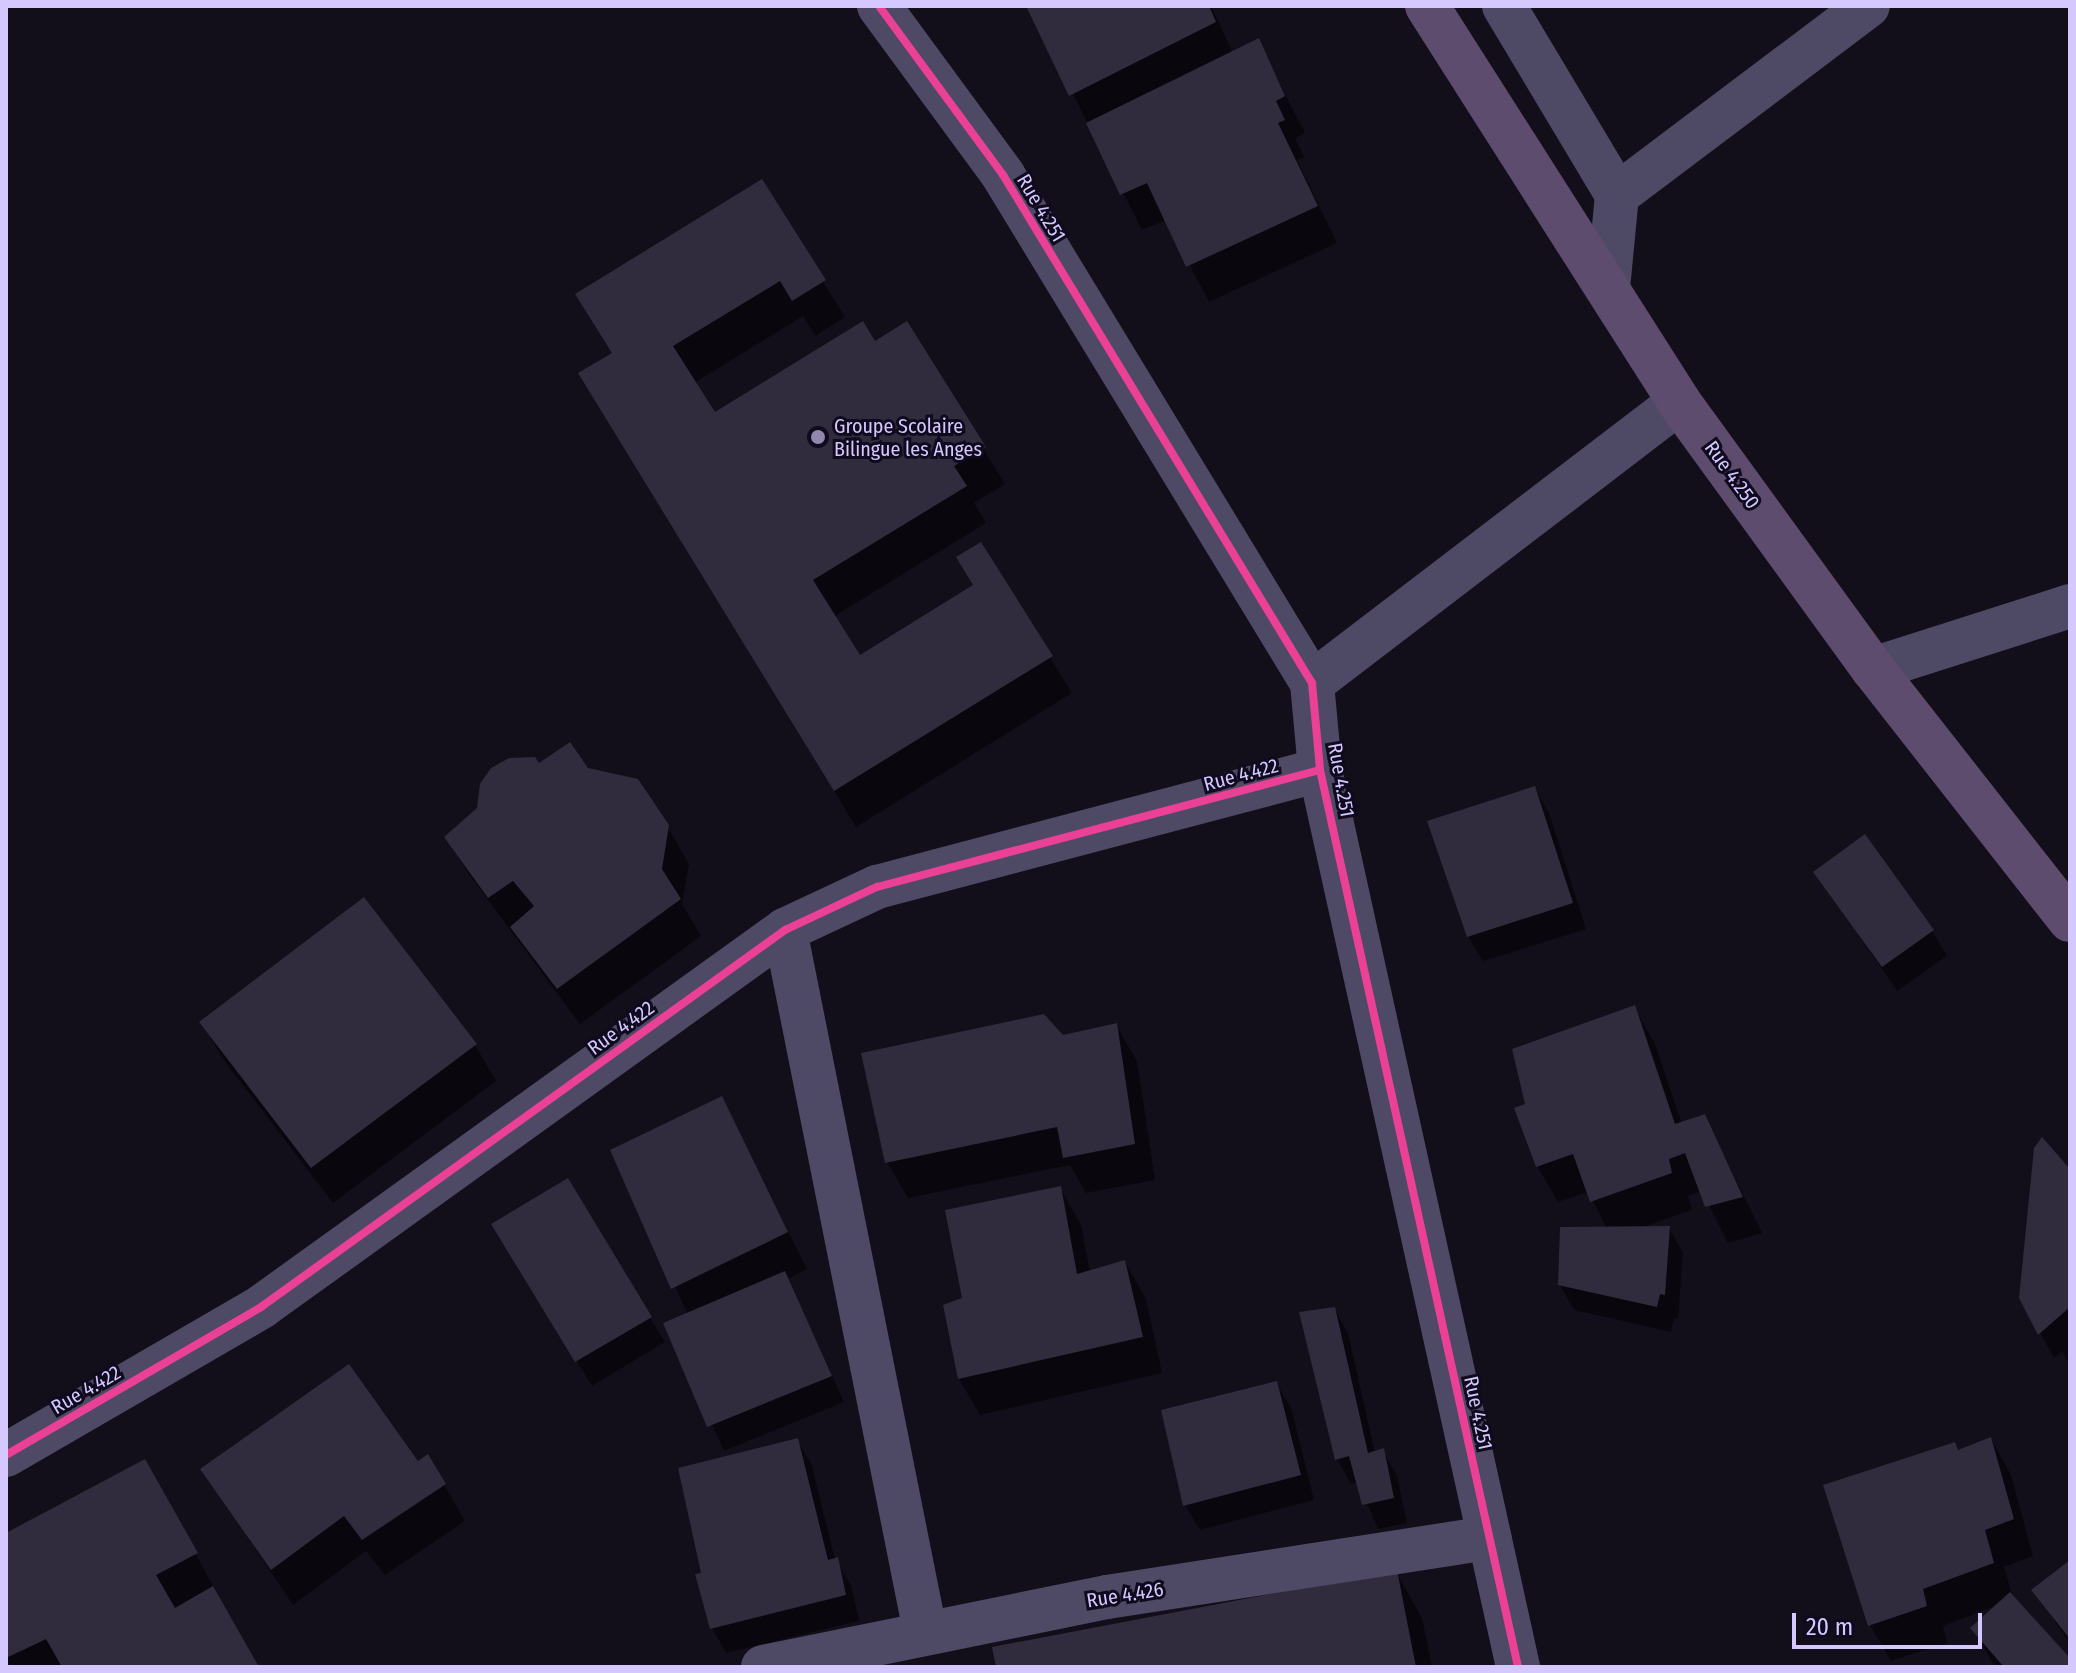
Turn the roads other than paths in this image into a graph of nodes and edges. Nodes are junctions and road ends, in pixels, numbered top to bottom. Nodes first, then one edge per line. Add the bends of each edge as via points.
1 (879, 6) edge
2 (1427, 6) edge
3 (1504, 6) edge
4 (1868, 6) edge
5 (1617, 195) junction
6 (1608, 288) junction
7 (1679, 402) junction
8 (2070, 606) edge
9 (1873, 669) junction
10 (1312, 683) junction
11 (1320, 770) junction
12 (2070, 920) edge
13 (785, 930) junction
14 (6, 1455) edge
15 (1489, 1538) junction
16 (925, 1631) junction
17 (763, 1667) edge
18 (1518, 1667) edge

1 - 10 street, Rue 4.251 via 1003,175
2 - 6 main road, Rue 4.250
3 - 5 street
4 - 5 street
5 - 6 street
6 - 7 main road, Rue 4.250
7 - 9 main road, Rue 4.250
7 - 10 street
8 - 9 street
9 - 12 main road, Rue 4.250
10 - 11 street, Rue 4.251
11 - 13 street, Rue 4.422 via 877,887
11 - 15 street, Rue 4.251
13 - 14 street, Rue 4.422 via 261,1307
13 - 16 street
15 - 16 street, Rue 4.426
15 - 18 street, Rue 4.251
16 - 17 street, Rue 4.426

